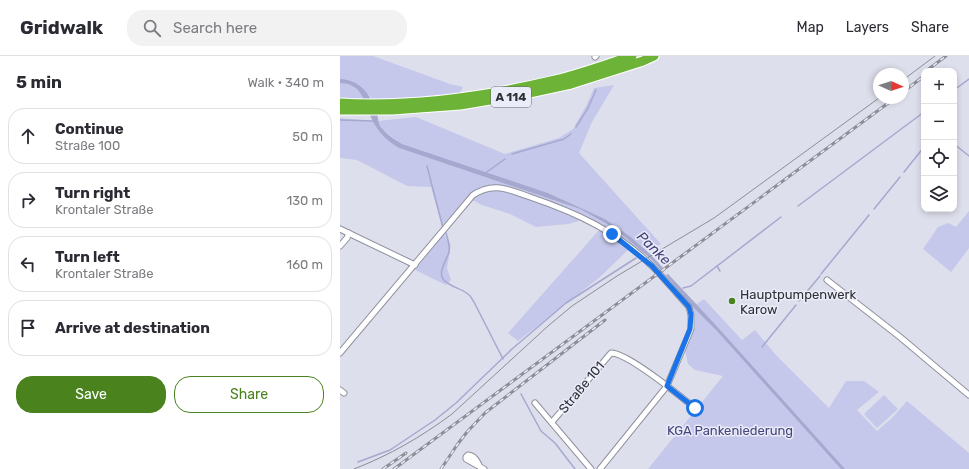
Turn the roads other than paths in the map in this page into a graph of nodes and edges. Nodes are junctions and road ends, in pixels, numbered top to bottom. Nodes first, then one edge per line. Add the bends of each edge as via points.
1 (632, 56) edge
2 (654, 56) edge
3 (340, 103) edge
4 (371, 107) junction
5 (340, 110) edge
6 (340, 229) edge
7 (349, 233) junction
8 (340, 246) edge
9 (415, 265) junction
10 (827, 280) dead end
11 (340, 353) edge
12 (667, 386) junction
13 (969, 395) edge
14 (536, 402) dead end
15 (695, 408) dead end
16 (552, 422) junction
17 (591, 469) edge
18 (600, 469) edge

1 - 4 highway, A 114 via 567,77 516,89
2 - 4 highway, A 114 via 571,84 520,95 460,105 392,110
3 - 4 highway, A 114
4 - 5 highway, A 114
6 - 7 street
7 - 8 street
7 - 9 street
9 - 11 street
9 - 12 street via 473,195 488,188 501,187 582,217 617,236 640,255 689,307 690,329
10 - 13 street via 900,336
12 - 15 street
12 - 16 street, Straße 101 via 640,366 611,353
12 - 18 street
14 - 16 street
16 - 17 street

